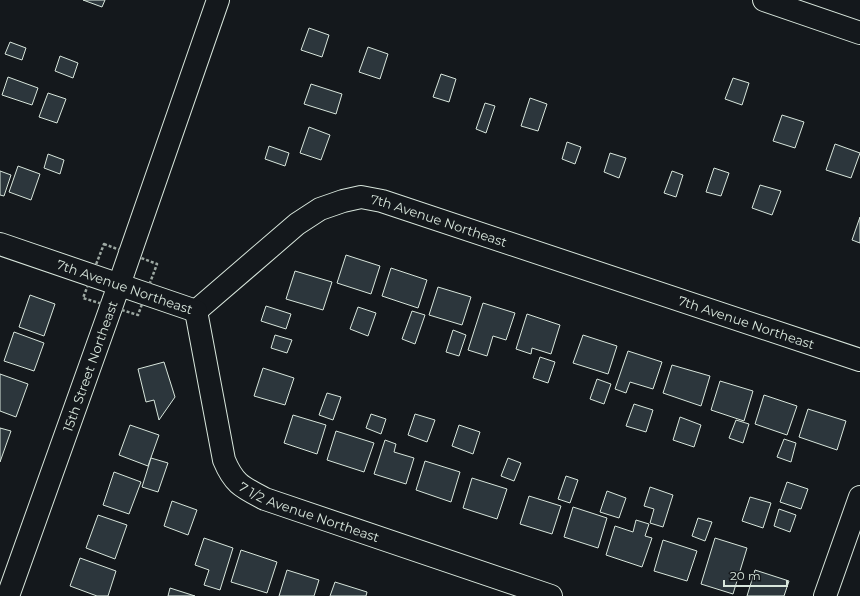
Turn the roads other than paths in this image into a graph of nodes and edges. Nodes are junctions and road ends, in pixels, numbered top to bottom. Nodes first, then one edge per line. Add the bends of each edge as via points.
1 (218, 0) edge
2 (764, 0) edge
3 (806, 7) edge
4 (860, 32) edge
5 (0, 244) edge
6 (119, 285) junction
7 (196, 311) junction
8 (860, 360) edge
9 (860, 498) edge
10 (8, 596) edge
11 (551, 596) edge
12 (826, 596) edge

1 - 6 street, 15th Street Northeast
2 - 3 street
3 - 4 street
5 - 6 street, 7th Avenue Northeast
6 - 7 street, 7th Avenue Northeast
6 - 10 street, 15th Street Northeast
7 - 8 street, 7th Avenue Northeast via 297,224 320,209 361,197 382,201
7 - 11 street, 7 1/2 Avenue Northeast via 224,460 230,475 242,487 265,499
9 - 12 street

